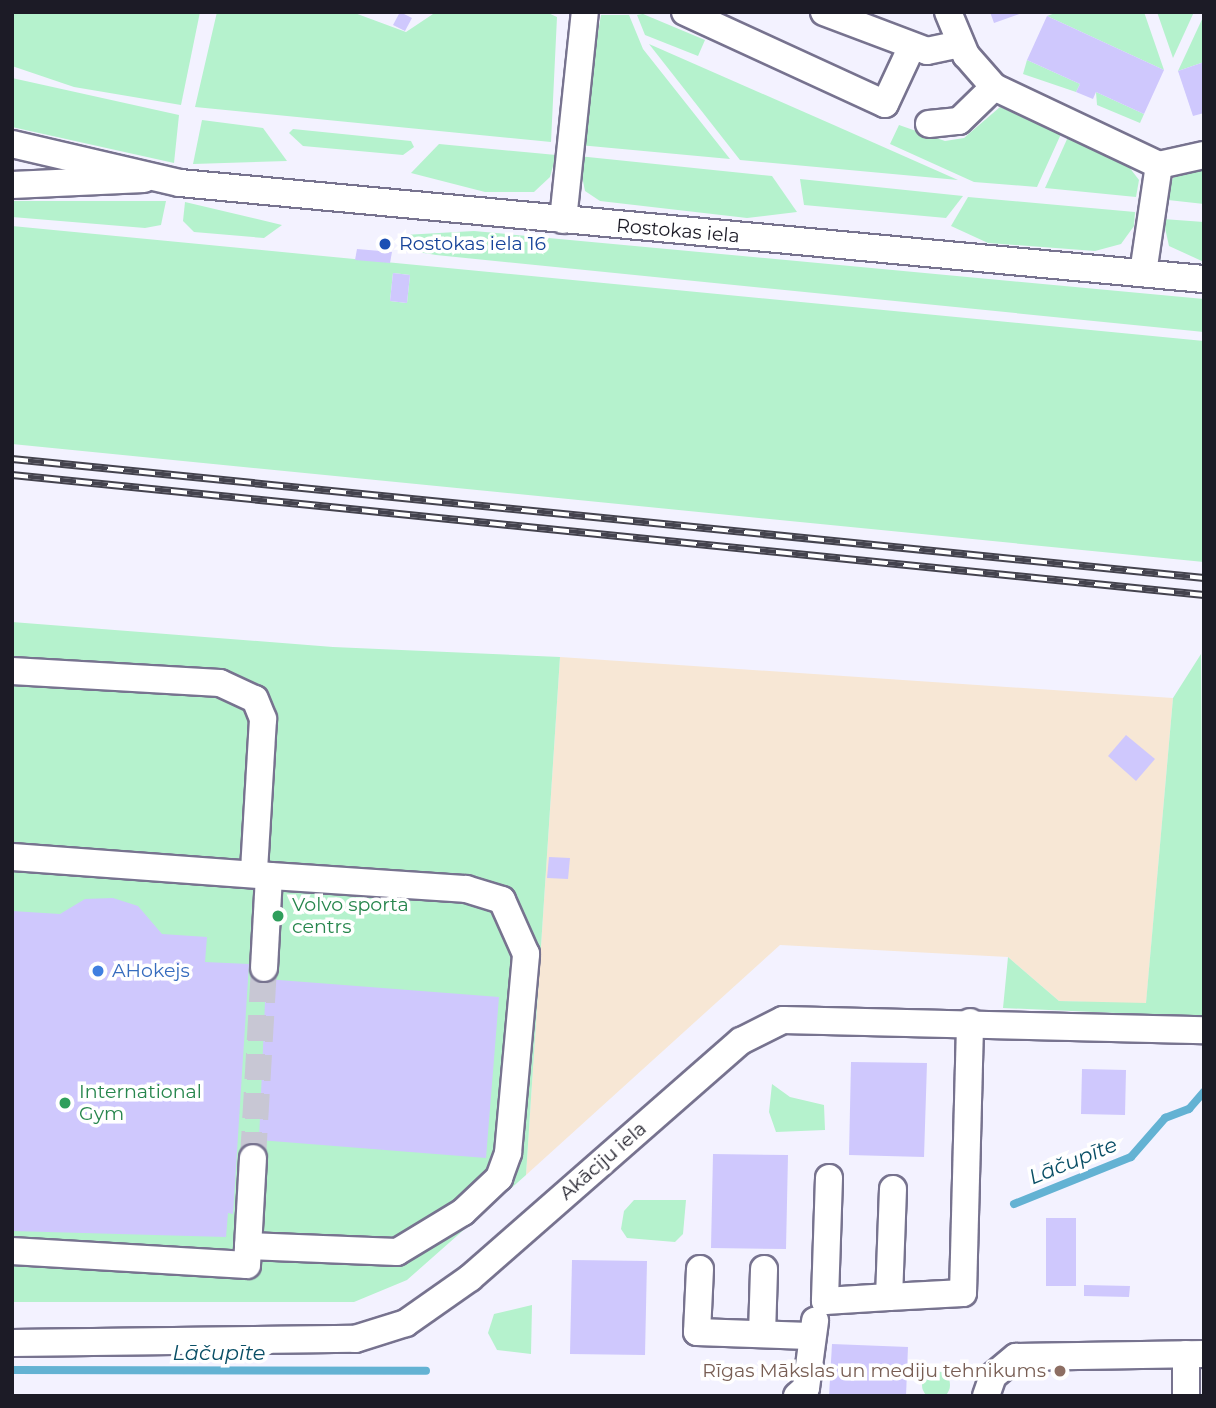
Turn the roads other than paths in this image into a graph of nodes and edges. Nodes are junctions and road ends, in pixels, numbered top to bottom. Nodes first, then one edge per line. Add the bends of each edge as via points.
1 (585, 12) edge
2 (685, 12) edge
3 (824, 12) edge
4 (948, 12) edge
5 (960, 44) junction
6 (912, 46) junction
7 (994, 87) junction
8 (929, 124) dead end
9 (12, 144) edge
10 (1204, 156) edge
11 (1159, 165) junction
12 (153, 178) junction
13 (12, 185) edge
14 (563, 220) junction
15 (1143, 274) junction
16 (1204, 279) edge
17 (12, 671) edge
18 (12, 857) edge
19 (261, 874) junction
20 (264, 968) tunnel mouth
21 (970, 1022) junction
22 (1204, 1030) edge
23 (253, 1158) tunnel mouth
24 (829, 1178) dead end
25 (892, 1189) dead end
26 (248, 1246) junction
27 (12, 1251) edge
28 (700, 1269) dead end
29 (764, 1269) dead end
30 (889, 1297) junction
31 (825, 1301) junction
32 (762, 1334) junction
33 (808, 1336) junction
34 (12, 1343) edge
35 (1195, 1354) edge
36 (797, 1396) edge
37 (986, 1396) edge
38 (1186, 1396) edge

1 - 14 street
2 - 6 street via 884,104
3 - 6 street
4 - 5 street
5 - 6 street via 927,51
5 - 7 street
7 - 8 street via 959,121
7 - 11 street
9 - 12 street, Rostokas iela
10 - 11 street
11 - 15 street
12 - 13 street, Rostokas iela
12 - 14 street, Rostokas iela
14 - 15 street, Rostokas iela
15 - 16 street, Rostokas iela
17 - 19 street via 220,683 255,699 262,719
18 - 19 street
19 - 20 street
19 - 26 street via 466,889 502,900 526,954 508,1153 499,1178 463,1212 397,1252
21 - 22 street, Akāciju iela
21 - 30 street via 963,1293
21 - 34 street, Akāciju iela via 808,1017 755,1031 444,1299 384,1332 306,1341
23 - 26 street
24 - 31 street
25 - 30 street
26 - 27 street via 247,1265
28 - 32 street via 697,1332
29 - 32 street
30 - 31 street
31 - 33 street
32 - 33 street
33 - 36 street via 806,1388
35 - 37 street via 1016,1357 993,1376
35 - 38 street

